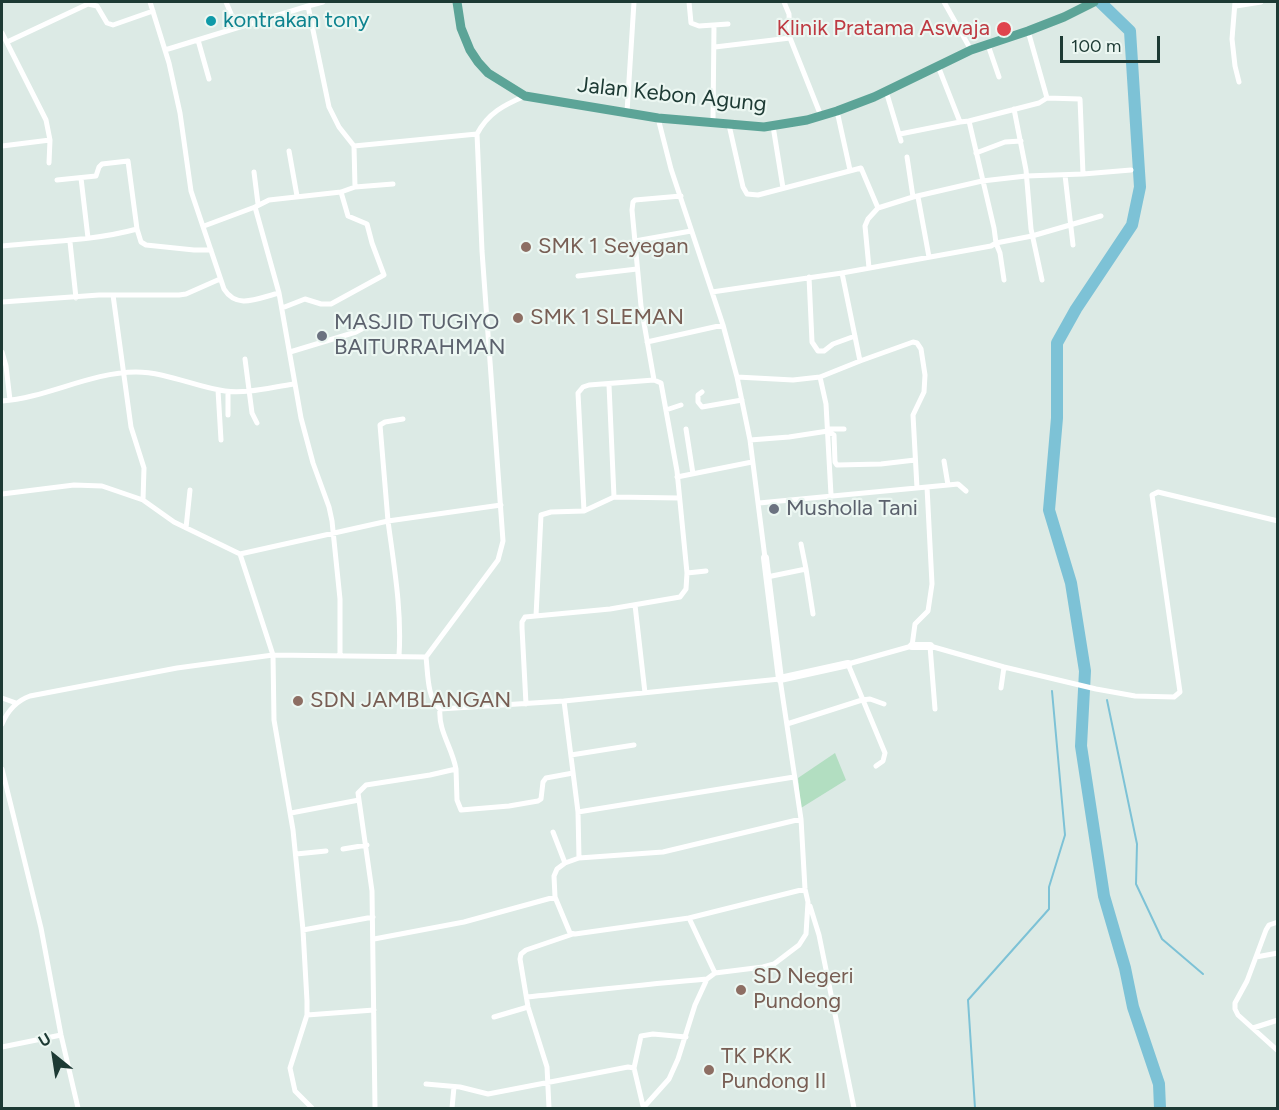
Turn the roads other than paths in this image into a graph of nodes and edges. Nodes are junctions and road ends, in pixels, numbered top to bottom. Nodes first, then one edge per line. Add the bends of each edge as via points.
1 (150, 2) edge
2 (229, 2) edge
3 (323, 2) edge
4 (457, 2) edge
5 (634, 2) edge
6 (689, 2) edge
7 (784, 2) edge
8 (944, 2) edge
9 (1260, 2) edge
10 (1091, 3) edge
11 (1236, 4) edge
12 (308, 6) junction
13 (153, 11) junction
14 (728, 24) dead end
15 (714, 25) junction
16 (237, 28) junction
17 (1028, 31) junction
18 (2, 33) edge
19 (790, 38) junction
20 (198, 40) junction
21 (7, 42) junction
22 (988, 45) junction
23 (715, 47) junction
24 (165, 50) junction
25 (971, 50) junction
26 (938, 66) junction
27 (999, 77) dead end
28 (209, 79) dead end
29 (1239, 82) dead end
30 (886, 91) junction
31 (525, 96) junction
32 (1047, 98) junction
33 (1014, 109) junction
34 (837, 111) junction
35 (627, 112) junction
36 (821, 116) junction
37 (658, 118) junction
38 (713, 122) junction
39 (960, 122) junction
40 (969, 122) junction
41 (729, 125) junction
42 (772, 126) junction
43 (477, 134) junction
44 (900, 134) junction
45 (50, 140) junction
46 (901, 141) dead end
47 (1021, 141) junction
48 (2, 146) edge
49 (354, 146) junction
50 (289, 151) dead end
51 (976, 153) junction
52 (907, 157) dead end
53 (49, 163) dead end
54 (850, 170) junction
55 (1131, 170) dead end
56 (254, 172) dead end
57 (1083, 174) junction
58 (1065, 175) junction
59 (1026, 176) junction
60 (81, 178) junction
61 (57, 180) dead end
62 (982, 181) junction
63 (393, 184) dead end
64 (355, 187) junction
65 (783, 188) junction
66 (341, 192) junction
67 (297, 196) junction
68 (681, 196) junction
69 (916, 197) junction
70 (257, 206) junction
71 (878, 208) junction
72 (1101, 216) dead end
73 (1070, 224) junction
74 (204, 226) junction
75 (137, 229) junction
76 (692, 231) junction
77 (1032, 236) junction
78 (88, 238) junction
79 (635, 241) junction
80 (70, 242) junction
81 (996, 243) junction
82 (1073, 245) dead end
83 (2, 246) edge
84 (211, 250) junction
85 (929, 257) junction
86 (869, 268) junction
87 (637, 269) junction
88 (842, 273) junction
89 (578, 276) dead end
90 (808, 277) junction
91 (220, 279) junction
92 (1004, 280) dead end
93 (1042, 280) dead end
94 (712, 292) junction
95 (279, 293) junction
96 (113, 295) junction
97 (76, 298) junction
98 (2, 302) edge
99 (282, 308) junction
100 (379, 320) dead end
101 (723, 325) junction
102 (855, 336) junction
103 (647, 342) junction
104 (2, 352) edge
105 (290, 352) junction
106 (245, 359) dead end
107 (860, 361) junction
108 (124, 373) junction
109 (737, 377) junction
110 (820, 377) junction
111 (654, 380) junction
112 (294, 384) junction
113 (609, 385) junction
114 (218, 390) junction
115 (249, 390) junction
116 (228, 392) junction
117 (702, 392) dead end
118 (10, 400) junction
119 (742, 400) junction
120 (2, 401) edge
121 (681, 405) dead end
122 (666, 410) junction
123 (228, 415) dead end
124 (403, 419) dead end
125 (257, 423) dead end
126 (686, 429) dead end
127 (844, 429) dead end
128 (828, 430) junction
129 (221, 440) dead end
130 (750, 440) junction
131 (915, 460) junction
132 (944, 461) dead end
133 (752, 462) junction
134 (693, 474) junction
135 (677, 477) junction
136 (948, 484) junction
137 (927, 487) junction
138 (917, 488) junction
139 (190, 490) dead end
140 (966, 491) dead end
141 (2, 494) edge
142 (831, 495) junction
143 (614, 497) junction
144 (679, 498) junction
145 (143, 500) junction
146 (759, 503) junction
147 (501, 505) junction
148 (584, 511) junction
149 (388, 521) junction
150 (1278, 521) edge
151 (186, 528) junction
152 (332, 532) junction
153 (801, 544) dead end
154 (240, 554) junction
155 (765, 558) joint
156 (806, 569) junction
157 (706, 570) dead end
158 (687, 573) junction
159 (767, 577) junction
160 (635, 605) junction
161 (813, 614) dead end
162 (536, 616) junction
163 (912, 646) junction
164 (930, 646) junction
165 (273, 655) junction
166 (340, 655) junction
167 (399, 656) junction
168 (426, 657) junction
169 (848, 664) junction
170 (1004, 667) junction
171 (780, 679) junction
172 (1001, 688) dead end
173 (645, 693) junction
174 (2, 698) edge
175 (862, 700) junction
176 (564, 701) junction
177 (16, 703) junction
178 (526, 704) junction
179 (884, 704) dead end
180 (440, 709) junction
181 (935, 709) dead end
182 (2, 724) edge
183 (787, 724) junction
184 (634, 745) dead end
185 (571, 755) junction
186 (876, 766) dead end
187 (2, 769) edge
188 (456, 769) junction
189 (573, 773) junction
190 (794, 777) junction
191 (359, 800) junction
192 (578, 812) junction
193 (291, 813) junction
194 (801, 819) junction
195 (553, 832) dead end
196 (367, 845) junction
197 (343, 849) dead end
198 (326, 851) dead end
199 (296, 854) junction
200 (579, 858) junction
201 (565, 863) junction
202 (805, 889) junction
203 (555, 897) junction
204 (808, 902) junction
205 (373, 917) junction
206 (689, 918) junction
207 (1278, 922) edge
208 (303, 930) junction
209 (573, 934) junction
210 (374, 939) junction
211 (1278, 953) edge
212 (1256, 957) junction
213 (715, 973) junction
214 (707, 980) junction
215 (527, 997) junction
216 (528, 1007) junction
217 (374, 1010) junction
218 (307, 1015) junction
219 (494, 1017) dead end
220 (1278, 1020) edge
221 (1254, 1028) junction
222 (61, 1035) junction
223 (686, 1037) junction
224 (2, 1047) edge
225 (1278, 1051) edge
226 (634, 1068) junction
227 (549, 1083) junction
228 (426, 1084) dead end
229 (454, 1087) junction
230 (643, 1107) edge
231 (78, 1108) edge
232 (312, 1108) edge
233 (375, 1108) edge
234 (452, 1108) edge
235 (549, 1108) edge
236 (854, 1108) edge

1 - 13 street
2 - 16 street
3 - 12 street
4 - 31 main road, Jalan Kebon Agung via 461,28 478,62 488,73
5 - 35 street
6 - 15 street via 691,23
7 - 19 street
8 - 25 street
9 - 11 street
10 - 17 main road, Jalan Kebon Agung
11 - 29 street via 1232,39
12 - 16 street
12 - 49 street via 329,107
13 - 21 street via 113,25 107,23 97,6 88,4
13 - 24 street
14 - 15 street
15 - 23 street
16 - 20 street
17 - 22 main road, Jalan Kebon Agung
17 - 32 street
18 - 21 street
19 - 23 street
19 - 36 street
20 - 24 street
20 - 28 street
21 - 45 street via 46,120
22 - 25 main road, Jalan Kebon Agung
22 - 27 street
23 - 38 street
24 - 74 street via 180,113 191,191
25 - 26 main road, Jalan Kebon Agung
26 - 30 main road, Jalan Kebon Agung
26 - 39 street
30 - 34 main road, Jalan Kebon Agung
30 - 44 street
31 - 35 main road, Jalan Kebon Agung
31 - 43 street via 494,112
32 - 33 street
32 - 57 street via 1080,99
33 - 40 street
33 - 47 street
34 - 36 main road, Jalan Kebon Agung
34 - 54 street
35 - 37 main road, Jalan Kebon Agung
36 - 42 main road, Jalan Kebon Agung
37 - 38 main road, Jalan Kebon Agung
37 - 68 street
38 - 41 main road, Jalan Kebon Agung
39 - 40 street
39 - 44 street
40 - 51 street
41 - 42 main road, Jalan Kebon Agung
41 - 65 street via 747,194
42 - 65 street
43 - 49 street
43 - 147 street
44 - 46 street
45 - 48 street
45 - 53 street
47 - 51 street via 1005,142
47 - 59 street
49 - 64 street
50 - 67 street
51 - 62 street
52 - 69 street
54 - 65 street
54 - 71 street via 863,169
55 - 57 street
56 - 70 street
57 - 58 street
58 - 59 street
58 - 73 street
59 - 62 street
59 - 77 street
60 - 61 street
60 - 75 street via 97,176 102,164 128,161
60 - 78 street
62 - 69 street
62 - 81 street
63 - 64 street
64 - 66 street
66 - 67 street
66 - 99 street via 348,216 367,224 384,275 332,304 305,299
67 - 70 street
68 - 76 street
68 - 79 street via 633,202
69 - 71 street
69 - 85 street
70 - 74 street
70 - 95 street
71 - 86 street via 865,226
72 - 73 street
73 - 77 street
73 - 82 street
74 - 84 street
75 - 78 street
75 - 84 street via 146,245
76 - 79 street
76 - 94 street
77 - 81 street
77 - 93 street
78 - 80 street
79 - 87 street
80 - 83 street
80 - 97 street
81 - 85 street
81 - 92 street
84 - 91 street
85 - 86 street
86 - 88 street
87 - 89 street
87 - 103 street
88 - 90 street
88 - 102 street
90 - 94 street
90 - 102 street via 815,348 824,351
91 - 95 street via 236,301
91 - 96 street via 186,294
94 - 101 street
95 - 99 street
96 - 97 street
96 - 108 street
97 - 98 street
99 - 105 street
100 - 105 street via 356,332
101 - 103 street
101 - 109 street
102 - 107 street
103 - 111 street
104 - 118 street
105 - 112 street
106 - 115 street
107 - 110 street
107 - 131 street via 913,342 920,346 925,384 913,415
108 - 114 street via 146,373
108 - 118 street
108 - 145 street via 131,427 144,468
109 - 110 street
109 - 119 street
110 - 128 street
111 - 113 street
111 - 122 street via 662,383
112 - 115 street
112 - 152 street via 313,463 329,507
113 - 143 street
113 - 148 street via 589,385 578,393
114 - 116 street
114 - 129 street
115 - 116 street
115 - 125 street
116 - 123 street
117 - 119 street via 698,402 702,407
118 - 120 street
119 - 130 street
121 - 122 street
122 - 135 street
124 - 149 street via 380,425
126 - 134 street
127 - 128 street
128 - 130 street
128 - 131 street via 834,435 837,465
128 - 142 street
130 - 133 street
131 - 138 street
132 - 136 street
133 - 134 street
133 - 146 street
134 - 135 street
135 - 144 street
136 - 137 street
136 - 140 street via 958,484
137 - 138 street
137 - 163 street via 932,584 928,611 915,624
138 - 142 street
139 - 151 street
141 - 145 street via 74,484 94,485
142 - 146 street
143 - 144 street
143 - 148 street
144 - 158 street
145 - 151 street
146 - 155 street
147 - 149 street
147 - 168 street via 503,542 498,560
148 - 162 street via 542,515
149 - 152 street
149 - 167 street via 398,582
150 - 170 street via 1158,492 1152,495 1180,692 1174,697 1135,696
151 - 154 street
152 - 154 street
152 - 166 street via 340,599
153 - 156 street
154 - 165 street
155 - 159 main road
156 - 159 street
156 - 161 street
157 - 158 street
158 - 160 street via 686,590 680,597
159 - 171 main road
160 - 162 street
160 - 173 street
162 - 178 street via 525,617 522,622
163 - 164 main road
163 - 169 street
164 - 170 street
164 - 181 street
165 - 166 street
165 - 177 street via 177,668 30,696
165 - 193 street via 274,720
166 - 167 street
167 - 168 street
168 - 180 street via 431,694
169 - 171 main road
169 - 175 street
170 - 172 street
171 - 173 street
171 - 183 street
173 - 176 street
174 - 177 street
175 - 179 street
175 - 183 street
175 - 186 street via 885,753
176 - 178 street
176 - 185 street
177 - 182 street
178 - 180 street
180 - 188 street via 441,729
183 - 190 street
184 - 185 street
185 - 189 street
187 - 222 street via 41,928
188 - 189 street via 461,810 538,801 546,778
188 - 191 street via 366,784 358,793
189 - 192 street
190 - 192 street
190 - 194 street
191 - 193 street
191 - 196 street
192 - 200 street
193 - 199 street
194 - 200 street via 663,852
194 - 202 street
195 - 201 street
196 - 197 street
196 - 205 street
198 - 199 street
199 - 208 street
200 - 201 street
201 - 203 street via 554,876
202 - 204 street
202 - 206 street
203 - 209 street
203 - 210 street via 464,922
204 - 213 street via 806,934 800,945 784,958 763,967
204 - 236 street via 819,935
205 - 208 street
205 - 210 street
206 - 209 street
206 - 213 street
207 - 212 street via 1269,925
208 - 218 street
209 - 215 street via 521,954
210 - 217 street
211 - 212 street
212 - 221 street via 1234,1010
213 - 214 street
214 - 215 street
214 - 223 street
215 - 216 street
216 - 219 street
216 - 227 street via 543,1050
217 - 218 street
217 - 233 street
218 - 232 street via 290,1068 295,1091
220 - 221 street
221 - 225 street
222 - 224 street
222 - 231 street
223 - 226 street via 640,1036
223 - 230 street via 669,1079
226 - 227 street
226 - 230 street
227 - 229 street via 488,1094
227 - 235 street
228 - 229 street
229 - 234 street

